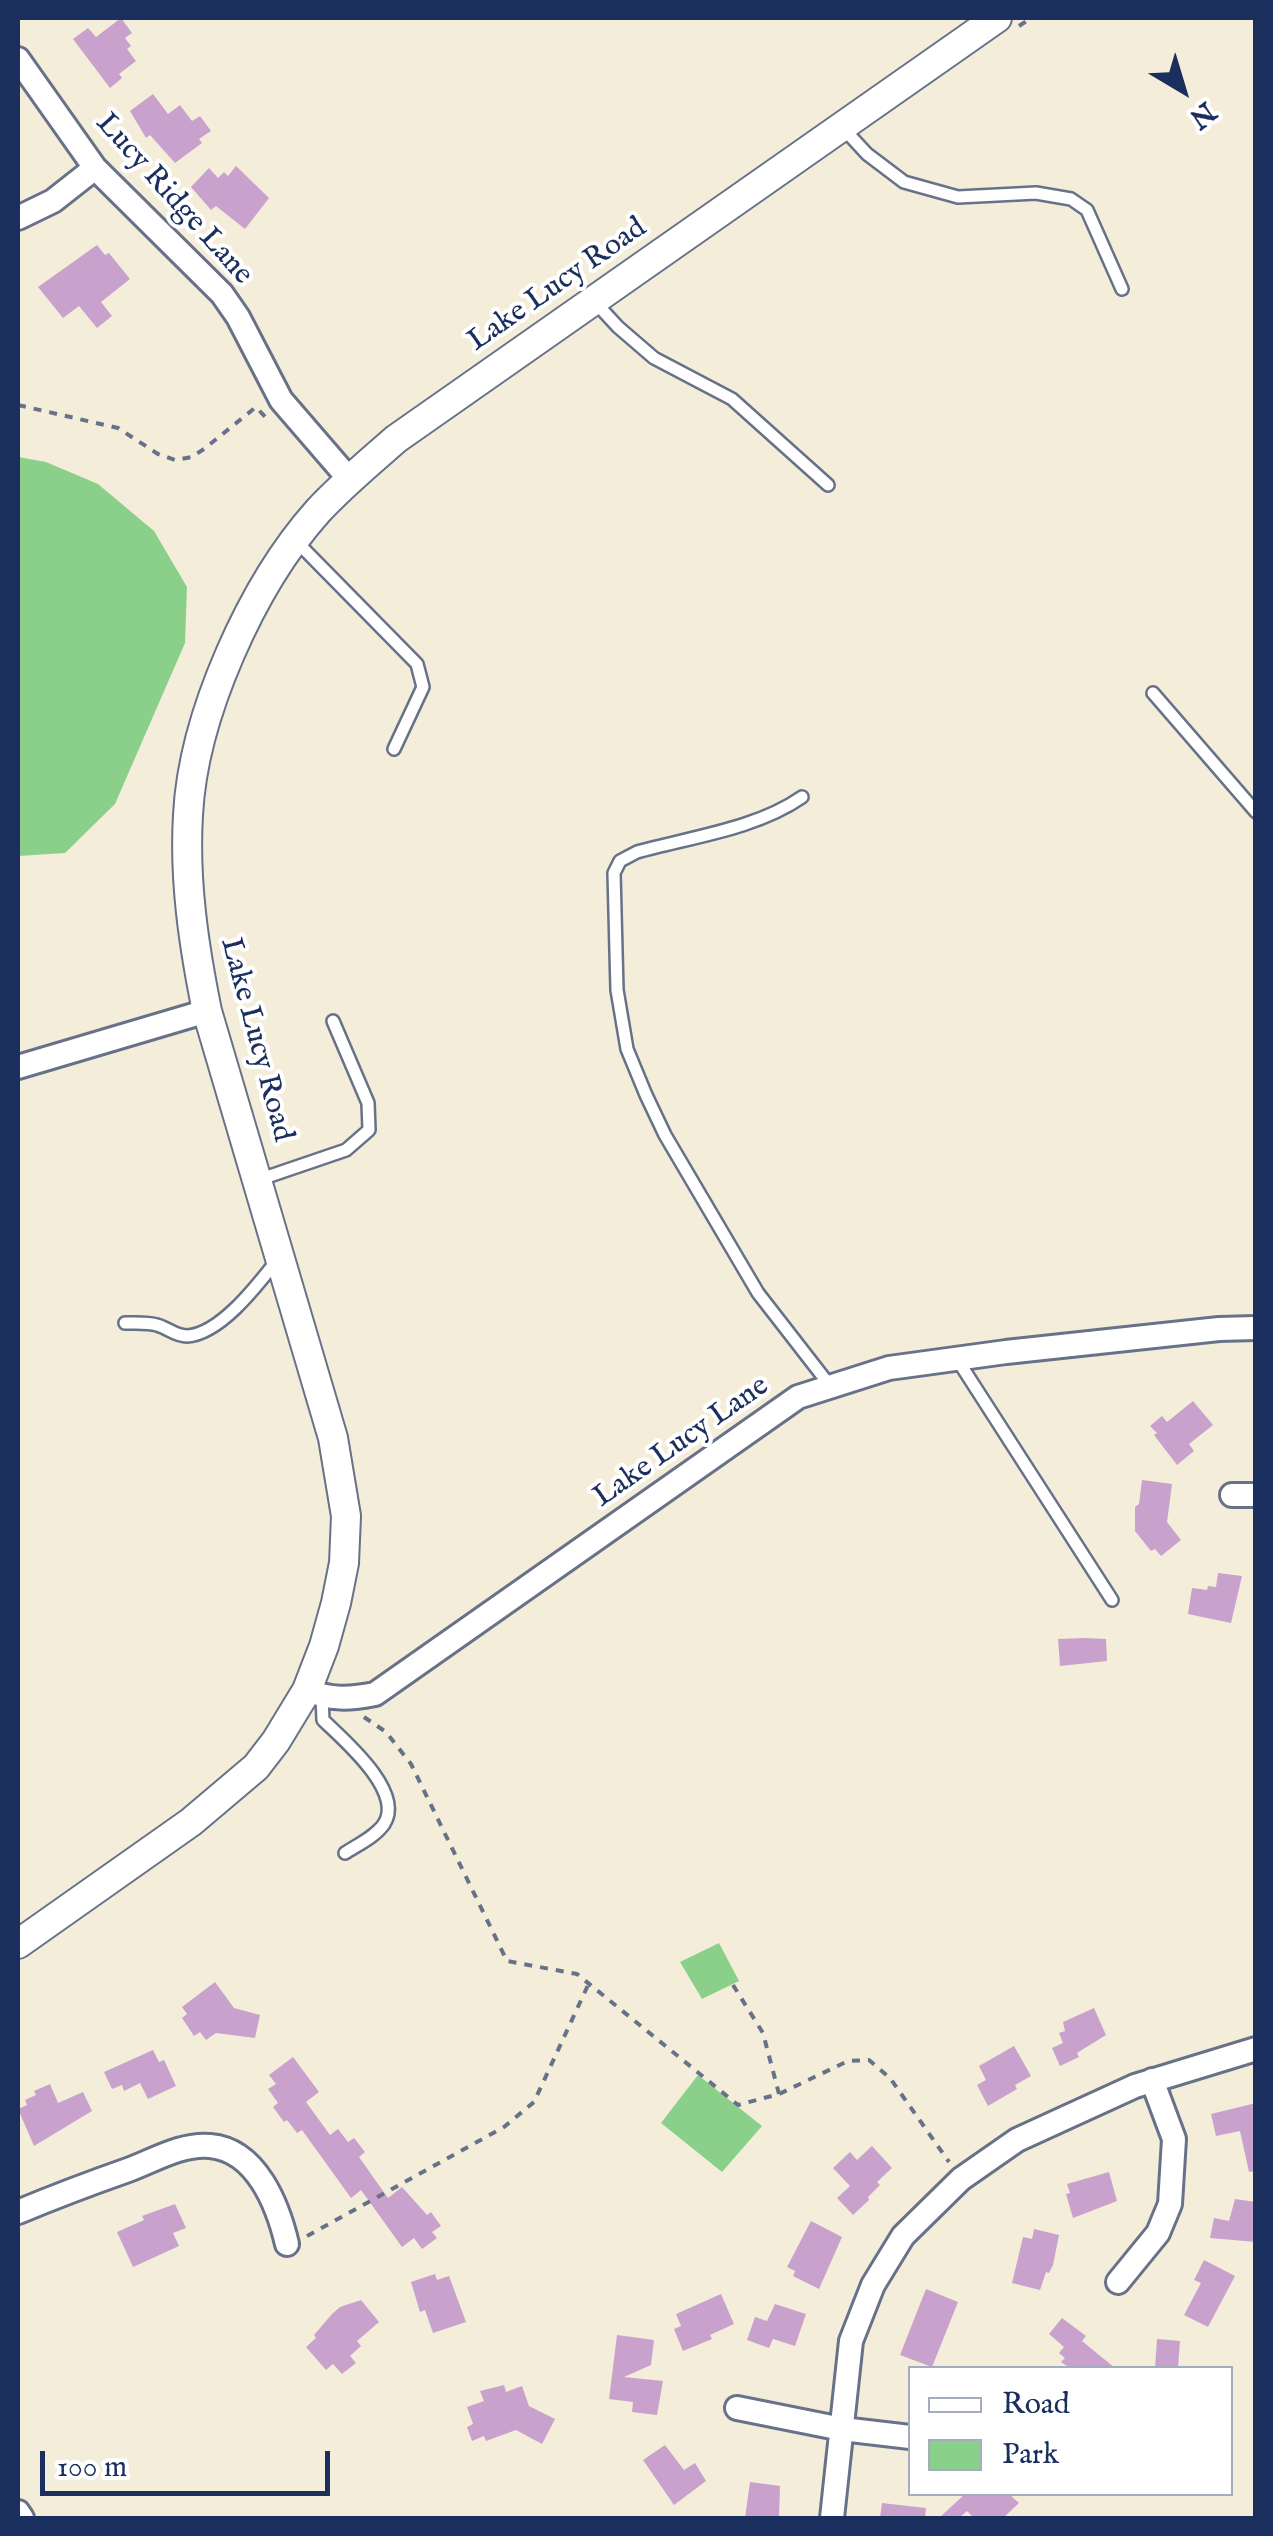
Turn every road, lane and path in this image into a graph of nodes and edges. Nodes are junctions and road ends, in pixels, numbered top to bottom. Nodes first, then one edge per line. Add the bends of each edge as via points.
1 (1031, 18) edge
2 (1006, 23) edge
3 (18, 59) edge
4 (840, 125) junction
5 (96, 168) junction
6 (18, 218) edge
7 (1122, 289) dead end
8 (594, 301) junction
9 (18, 404) edge
10 (269, 421) dead end
11 (350, 480) junction
12 (828, 486) dead end
13 (296, 540) junction
14 (1153, 693) dead end
15 (394, 749) dead end
16 (802, 797) dead end
17 (1256, 812) edge
18 (207, 1012) junction
19 (332, 1021) dead end
20 (18, 1068) edge
21 (258, 1180) junction
22 (281, 1256) junction
23 (125, 1323) dead end
24 (1256, 1328) edge
25 (957, 1358) junction
26 (832, 1386) junction
27 (1232, 1495) dead end
28 (1256, 1495) edge
29 (1112, 1600) dead end
30 (315, 1694) junction
31 (348, 1699) junction
32 (345, 1854) dead end
33 (18, 1944) edge
34 (589, 1983) junction
35 (734, 1984) dead end
36 (1256, 2049) edge
37 (1152, 2080) junction
38 (779, 2094) junction
39 (961, 2178) junction
40 (18, 2212) edge
41 (319, 2230) dead end
42 (287, 2244) dead end
43 (1118, 2282) dead end
44 (737, 2408) dead end
45 (842, 2430) junction
46 (908, 2437) edge
47 (18, 2512) edge
48 (22, 2518) edge
49 (832, 2518) edge

1 - 2 path
2 - 4 street, Lake Lucy Road
3 - 5 street, Lucy Ridge Lane
4 - 7 lane via 904,182 958,197 1036,193 1070,199 1087,210
4 - 8 street, Lake Lucy Road
5 - 6 street
5 - 11 street, Lucy Ridge Lane via 222,294 281,400
8 - 11 street, Lake Lucy Road via 396,439
8 - 12 lane via 654,358 732,399
9 - 10 path via 118,428 174,460 192,457 256,407
11 - 13 street, Lake Lucy Road
13 - 15 lane via 418,664 423,686
13 - 18 street, Lake Lucy Road via 238,636 216,690 193,782 188,882
14 - 17 lane
16 - 26 lane via 748,822 620,861 614,873 617,990 628,1048 665,1135 758,1293
18 - 20 street
18 - 21 street, Lake Lucy Road
19 - 21 lane via 368,1102 370,1130 346,1150
21 - 22 street, Lake Lucy Road
22 - 23 lane via 246,1299 192,1336 157,1324
22 - 30 street, Lake Lucy Road via 333,1438 346,1516 344,1563
24 - 25 street, Lake Lucy Lane
25 - 26 street, Lake Lucy Lane via 889,1368
25 - 29 lane
26 - 31 street, Lake Lucy Lane via 798,1397 375,1694
27 - 28 street
30 - 31 street, Lake Lucy Lane
30 - 32 lane via 323,1720 373,1772 390,1809 386,1822
30 - 33 street, Lake Lucy Road via 236,1786
31 - 34 path via 411,1764 507,1961 577,1974
34 - 38 path via 738,2105
34 - 41 path via 534,2102 504,2127
35 - 38 path via 764,2033
36 - 37 street
37 - 39 street via 1018,2140
37 - 43 street via 1174,2139 1170,2204 1158,2233
38 - 39 path via 848,2062 869,2060 890,2078
39 - 45 street via 903,2236 872,2285 852,2342
40 - 42 street via 176,2151 211,2146 236,2156 260,2178
44 - 45 street
45 - 46 street
45 - 49 street
47 - 48 street

